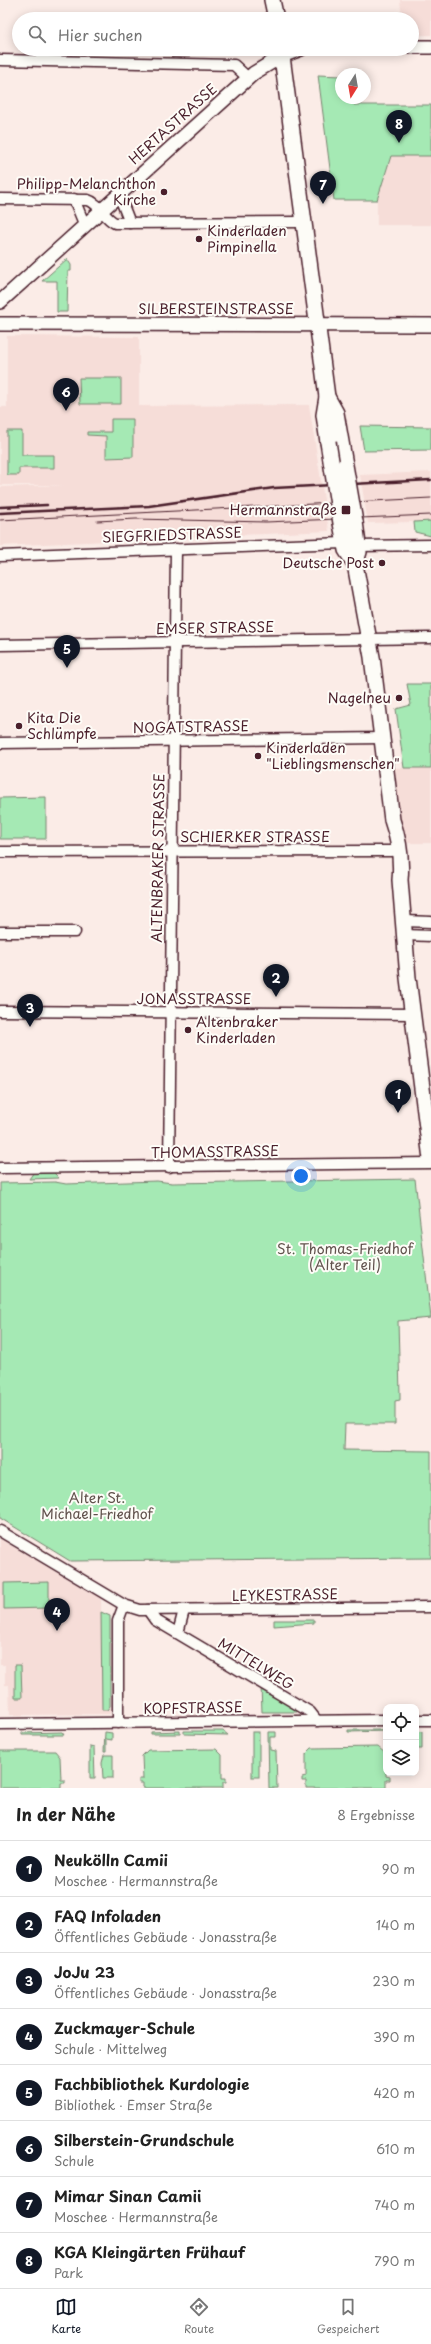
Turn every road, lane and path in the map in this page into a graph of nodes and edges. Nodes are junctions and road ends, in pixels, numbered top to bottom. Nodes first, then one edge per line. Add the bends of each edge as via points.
1 (272, 0) edge
2 (275, 12) edge
3 (419, 47) edge
4 (431, 47) edge
5 (277, 56) edge
6 (283, 56) edge
7 (0, 60) edge
8 (248, 78) junction
9 (119, 195) junction
10 (0, 199) edge
11 (74, 199) junction
12 (100, 212) junction
13 (304, 222) junction
14 (130, 223) junction
15 (85, 226) junction
16 (0, 302) edge
17 (0, 324) edge
18 (318, 325) junction
19 (431, 325) edge
20 (352, 545) junction
21 (431, 545) edge
22 (176, 549) junction
23 (0, 556) edge
24 (431, 638) edge
25 (368, 639) junction
26 (175, 643) junction
27 (0, 645) edge
28 (382, 738) junction
29 (174, 741) junction
30 (0, 743) edge
31 (392, 820) junction
32 (391, 851) junction
33 (0, 852) edge
34 (173, 852) junction
35 (400, 880) junction
36 (431, 922) edge
37 (405, 928) junction
38 (0, 932) edge
39 (75, 932) dead end
40 (431, 936) edge
41 (0, 1011) edge
42 (171, 1013) junction
43 (413, 1014) junction
44 (431, 1159) edge
45 (431, 1164) edge
46 (169, 1167) junction
47 (0, 1168) edge
48 (0, 1531) edge
49 (124, 1605) junction
50 (431, 1607) edge
51 (144, 1610) junction
52 (184, 1610) junction
53 (178, 1633) junction
54 (383, 1720) edge
55 (419, 1720) edge
56 (431, 1720) edge
57 (317, 1721) junction
58 (118, 1723) junction
59 (0, 1724) edge

1 - 2 main road
3 - 4 street
5 - 8 street, HERTASTRASSE
6 - 13 main road
7 - 8 street via 234,64
8 - 9 street, HERTASTRASSE
9 - 12 street, HERTASTRASSE
9 - 14 street
10 - 11 street
11 - 12 street via 91,200
11 - 15 street
12 - 14 street via 115,223
12 - 15 street, HERTASTRASSE
13 - 14 street
13 - 18 main road
15 - 16 street, HERTASTRASSE
17 - 18 street, SILBERSTEINSTRASSE
18 - 19 street, SILBERSTEINSTRASSE
18 - 20 main road, bridge via 327,396 324,416 334,441
20 - 21 street, SIEGFRIEDSTRASSE
20 - 22 street, SIEGFRIEDSTRASSE
20 - 25 main road via 359,552 355,564
22 - 23 street, SIEGFRIEDSTRASSE
22 - 26 street, ALTENBRAKER STRASSE
24 - 25 street, EMSER STRASSE
25 - 26 street, EMSER STRASSE
25 - 28 main road
26 - 27 street, EMSER STRASSE
26 - 29 street, ALTENBRAKER STRASSE
28 - 29 street, NOGATSTRASSE
28 - 31 main road
29 - 30 street, NOGATSTRASSE
29 - 34 street, ALTENBRAKER STRASSE
31 - 32 main road via 389,837
31 - 35 main road via 398,835
32 - 34 street, SCHIERKER STRASSE
32 - 35 main road via 392,864
33 - 34 street, SCHIERKER STRASSE
34 - 42 street, ALTENBRAKER STRASSE
35 - 37 main road
36 - 37 street
37 - 40 street
37 - 43 main road
38 - 39 street
41 - 42 street, JONASSTRASSE
42 - 43 street, JONASSTRASSE
42 - 46 street, ALTENBRAKER STRASSE
43 - 44 main road
45 - 46 street, THOMASSTRASSE
46 - 47 street, THOMASSTRASSE
48 - 49 street, MITTELWEG
49 - 51 street, MITTELWEG
49 - 58 street via 118,1621
50 - 52 street, LEYKESTRASSE
51 - 52 street, LEYKESTRASSE
51 - 53 street, MITTELWEG via 154,1620
52 - 53 street
53 - 57 street, MITTELWEG via 310,1712
54 - 57 street, KOPFSTRASSE
55 - 56 street
57 - 58 street, KOPFSTRASSE
58 - 59 street, KOPFSTRASSE

